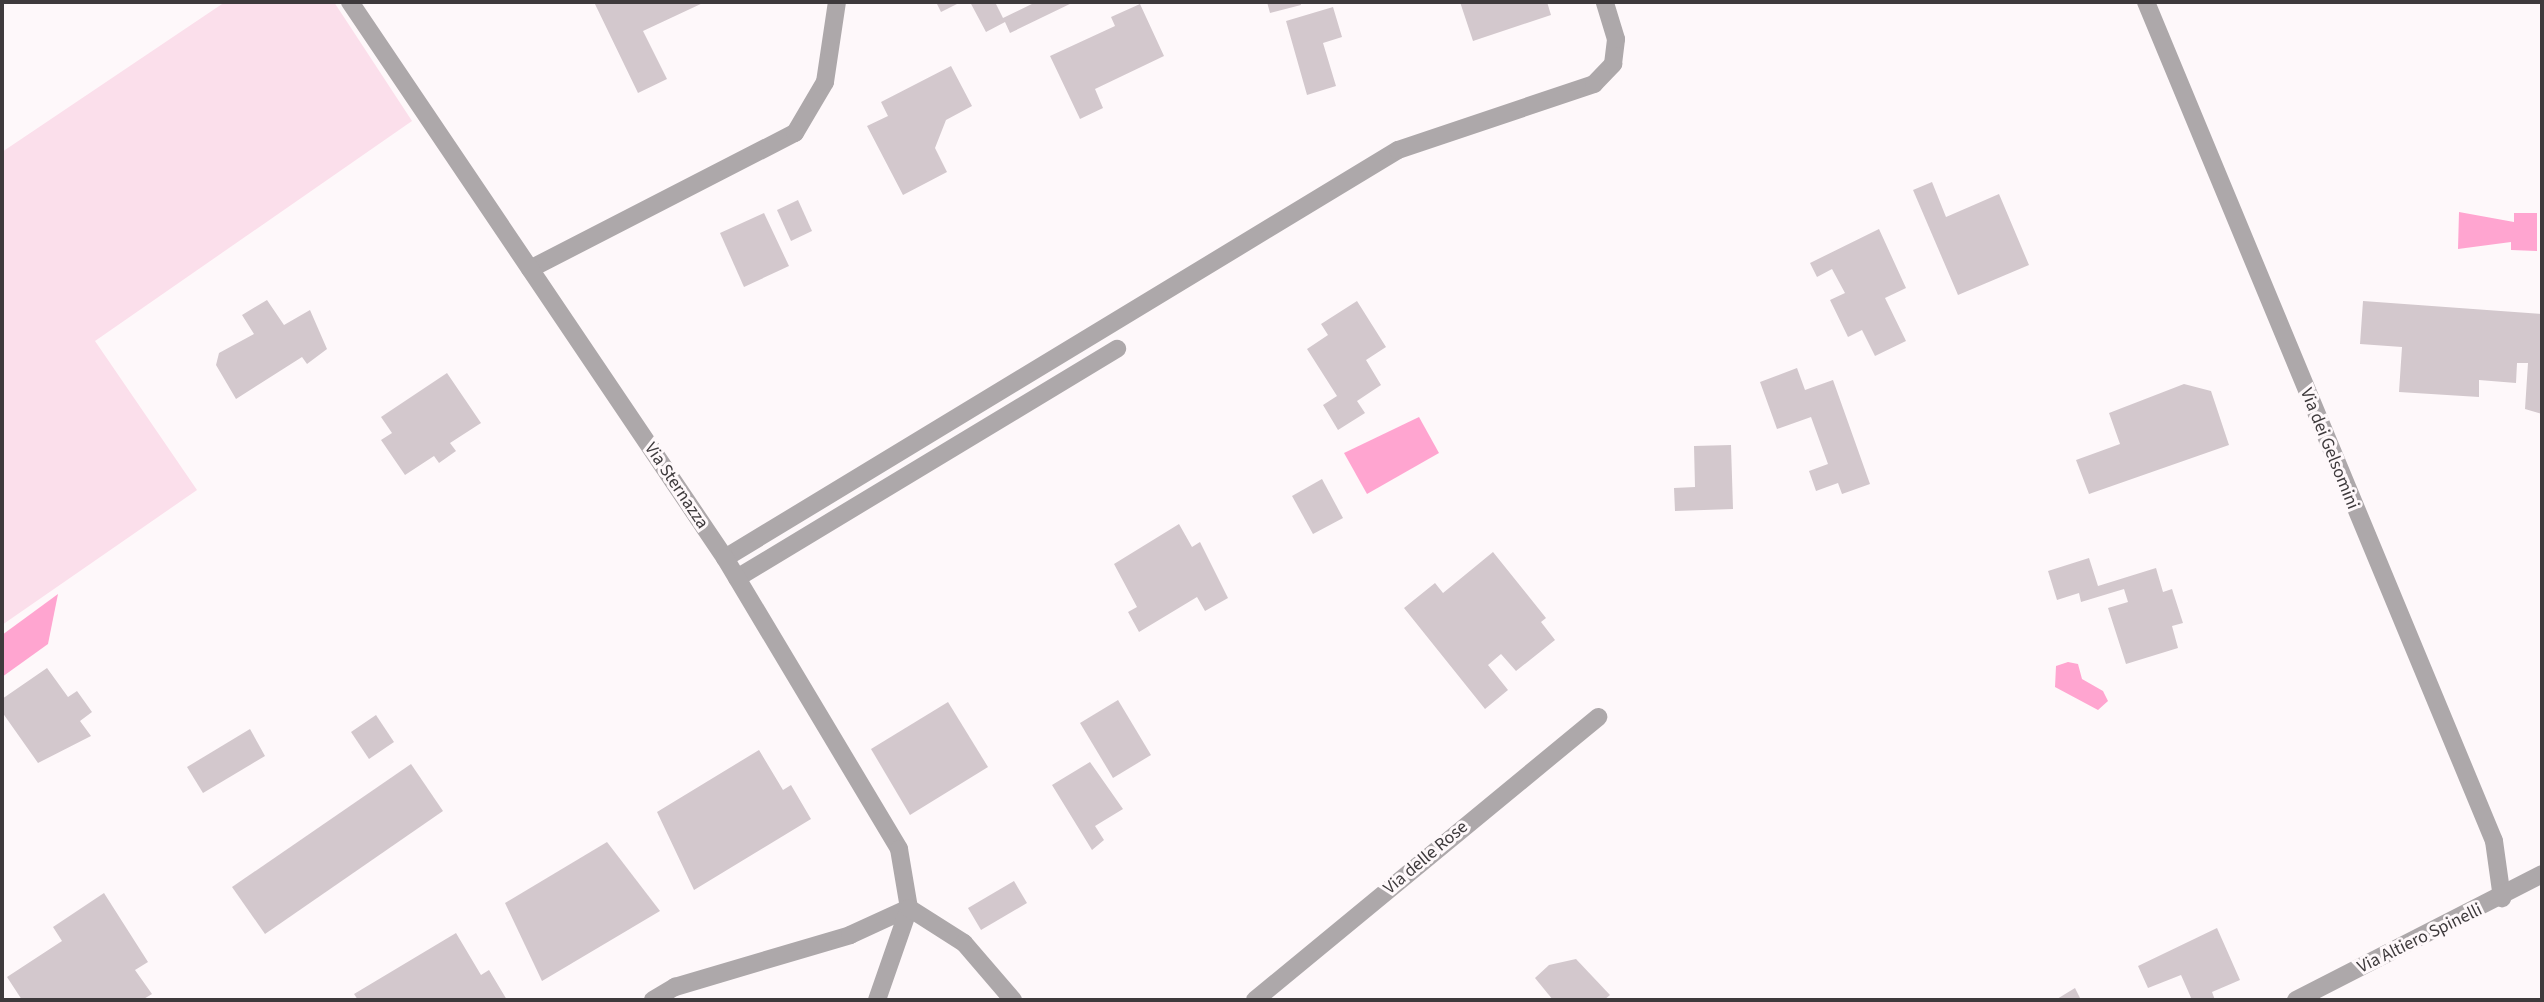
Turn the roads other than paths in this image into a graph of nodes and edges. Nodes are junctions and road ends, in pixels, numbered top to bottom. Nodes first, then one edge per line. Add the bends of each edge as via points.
1 (350, 2) edge
2 (837, 2) edge
3 (1605, 2) edge
4 (2146, 2) edge
5 (530, 269) junction
6 (1117, 349) dead end
7 (725, 558) junction
8 (737, 578) junction
9 (1598, 717) dead end
10 (2542, 874) edge
11 (2502, 898) junction
12 (909, 908) junction
13 (653, 1000) edge
14 (877, 1000) edge
15 (1013, 1000) edge
16 (1255, 1000) edge
17 (2296, 1000) edge

1 - 5 street, Via Sternazza
2 - 5 street via 825,82 795,133
3 - 7 street via 1616,39 1613,64 1594,84 1398,150
4 - 11 street, Via dei Gelsomini via 2494,841
5 - 7 street, Via Sternazza
6 - 8 street
7 - 8 street, Via Sternazza
8 - 12 street, Via Sternazza via 899,849
9 - 16 street, Via delle Rose
10 - 11 street, Via Altiero Spinelli
11 - 17 street, Via Altiero Spinelli
12 - 13 street via 850,935 675,987
12 - 14 street, Via Sternazza
12 - 15 street via 964,943

